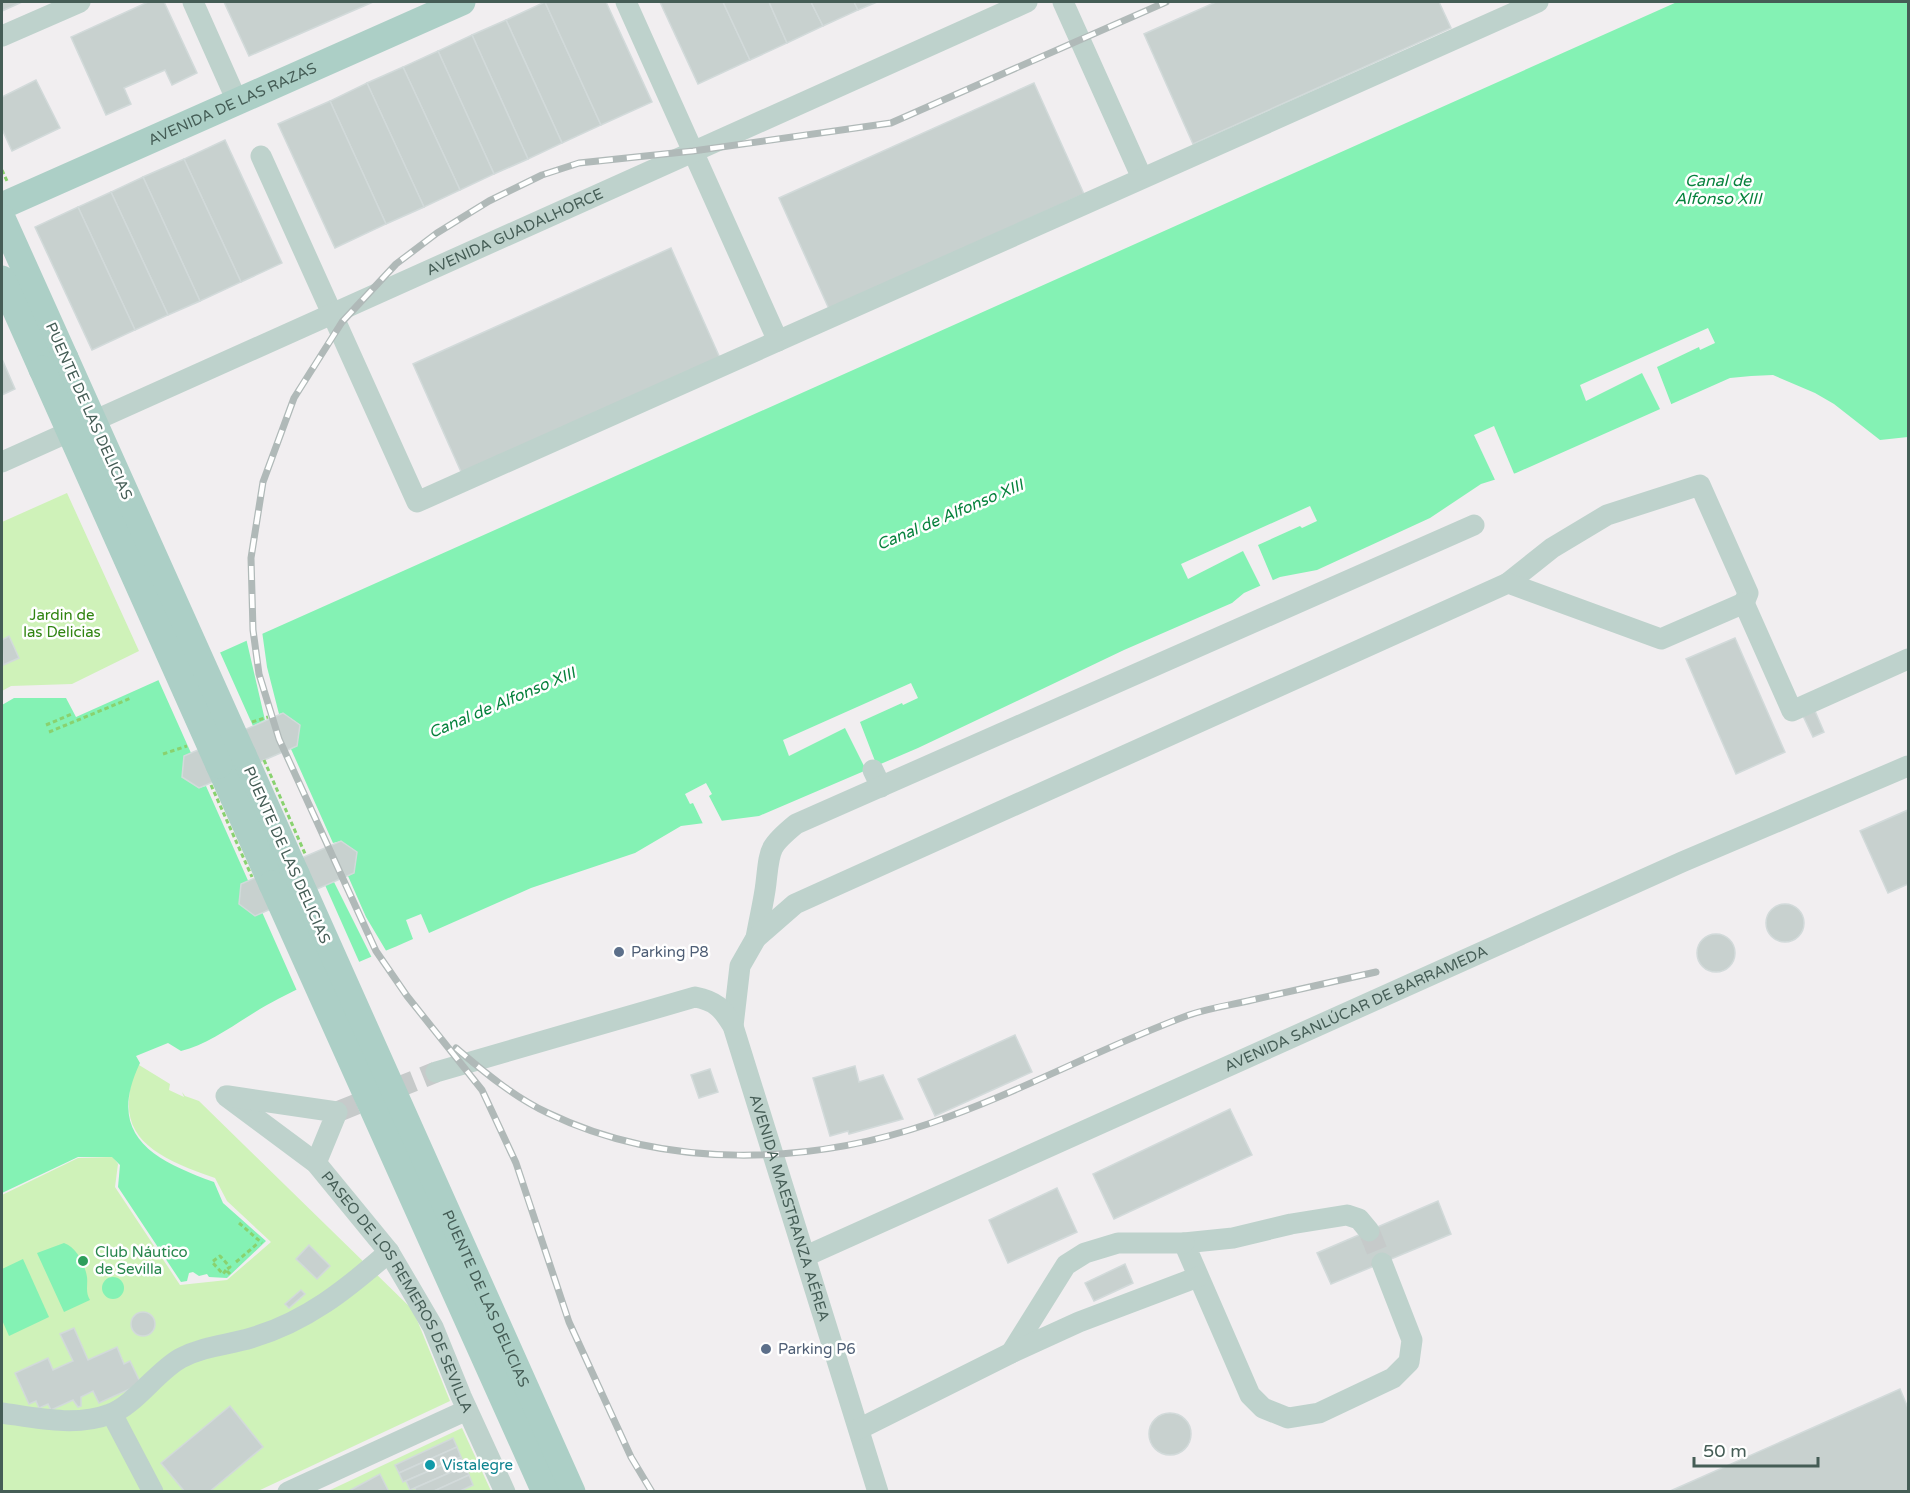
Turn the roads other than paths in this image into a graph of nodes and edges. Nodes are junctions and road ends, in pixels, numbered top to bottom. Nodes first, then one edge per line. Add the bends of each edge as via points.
1 (80, 2) edge
2 (194, 2) edge
3 (462, 2) edge
4 (626, 2) edge
5 (1028, 2) edge
6 (1063, 2) edge
7 (1538, 2) edge
8 (1505, 8) edge
9 (2, 36) edge
10 (237, 101) junction
11 (693, 151) junction
12 (261, 156) dead end
13 (1142, 178) junction
14 (2, 206) edge
15 (2, 218) edge
16 (2, 279) edge
17 (332, 312) junction
18 (778, 341) junction
19 (53, 363) junction
20 (2, 462) edge
21 (1474, 525) dead end
22 (1508, 583) junction
23 (1744, 603) junction
24 (1908, 659) edge
25 (1908, 766) edge
26 (756, 938) junction
27 (733, 1026) junction
28 (436, 1072) tunnel mouth
29 (315, 1163) junction
30 (1369, 1231) tunnel mouth
31 (1184, 1243) junction
32 (389, 1252) junction
33 (806, 1256) junction
34 (1382, 1263) tunnel mouth
35 (1198, 1277) junction
36 (1011, 1353) junction
37 (467, 1410) junction
38 (2, 1413) edge
39 (112, 1414) junction
40 (859, 1429) junction
41 (153, 1491) edge
42 (288, 1491) edge
43 (505, 1491) edge
44 (544, 1491) edge
45 (572, 1491) edge
46 (878, 1491) edge

1 - 9 street
2 - 10 street
3 - 10 main road, AVENIDA DE LAS RAZAS
4 - 11 street
5 - 11 street, AVENIDA GUADALHORCE
6 - 13 street
7 - 8 street
8 - 13 street
10 - 14 main road, AVENIDA DE LAS RAZAS
11 - 17 street, AVENIDA GUADALHORCE
11 - 18 street
12 - 17 street
13 - 18 street
15 - 19 main road, PUENTE DE LAS DELICIAS
16 - 19 main road, PUENTE DE LAS DELICIAS
17 - 18 street via 417,502
17 - 20 street, AVENIDA GUADALHORCE
19 - 44 main road, PUENTE DE LAS DELICIAS, bridge
19 - 45 main road, PUENTE DE LAS DELICIAS, bridge
21 - 26 street via 877,778 796,824 779,838 766,863
22 - 23 street via 1661,639
22 - 23 street via 1552,548 1607,515 1700,485 1748,593
22 - 26 street via 795,904
23 - 24 street via 1792,711
25 - 33 street, AVENIDA SANLÚCAR DE BARRAMEDA via 1682,862
26 - 27 street via 740,966
27 - 28 street, AVENIDA MAESTRANZA AÉREA via 722,1007 695,998
27 - 33 street, AVENIDA MAESTRANZA AÉREA
29 - 29 street, PASEO DE LOS REMEROS DE SEVILLA via 337,1112 226,1096 289,1143
29 - 32 street, PASEO DE LOS REMEROS DE SEVILLA
30 - 31 street via 1359,1219 1347,1215 1233,1238
31 - 35 street
31 - 36 street via 1118,1243 1085,1253 1066,1266
32 - 37 street, PASEO DE LOS REMEROS DE SEVILLA via 433,1327
32 - 39 street via 342,1293 305,1317 250,1339 213,1346 181,1358
33 - 40 street, AVENIDA MAESTRANZA AÉREA
34 - 35 street via 1412,1340 1409,1362 1393,1378 1318,1413 1288,1418 1263,1408 1250,1395
35 - 36 street via 1079,1322
36 - 40 street
37 - 42 street, PASEO DE LOS REMEROS DE SEVILLA
37 - 43 street
38 - 39 street via 58,1421
39 - 41 street
40 - 46 street, AVENIDA MAESTRANZA AÉREA

